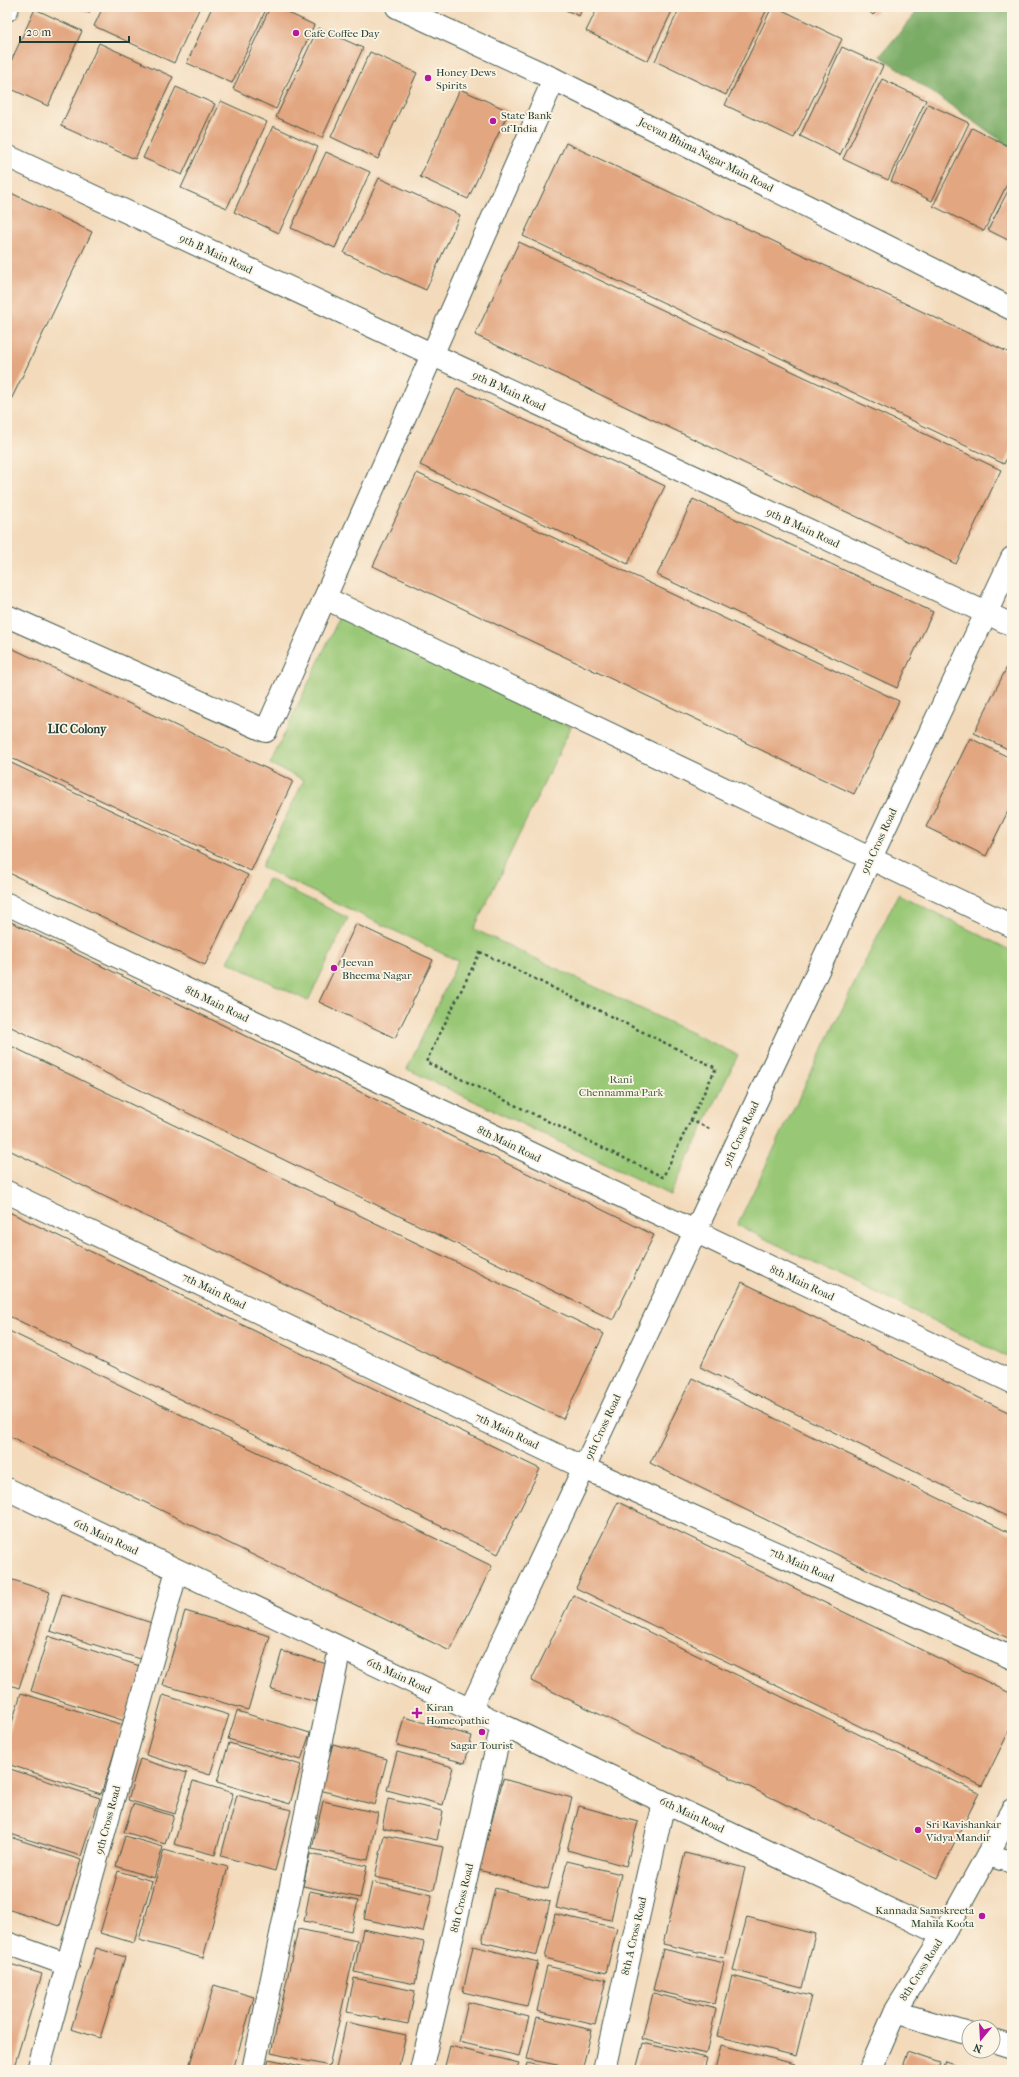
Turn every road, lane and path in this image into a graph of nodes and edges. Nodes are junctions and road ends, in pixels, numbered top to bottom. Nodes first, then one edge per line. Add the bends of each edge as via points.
1 (397, 7) edge
2 (554, 79) junction
3 (7, 156) edge
4 (1012, 309) edge
5 (432, 355) junction
6 (1012, 558) edge
7 (325, 598) junction
8 (986, 613) junction
9 (7, 616) edge
10 (1012, 625) edge
11 (871, 858) junction
12 (7, 904) edge
13 (1012, 926) edge
14 (663, 1177) joint
15 (7, 1192) edge
16 (695, 1232) junction
17 (1012, 1382) edge
18 (584, 1468) junction
19 (7, 1489) edge
20 (177, 1570) junction
21 (340, 1648) junction
22 (1012, 1658) edge
23 (470, 1710) junction
24 (502, 1725) junction
25 (664, 1802) junction
26 (1012, 1810) edge
27 (987, 1855) junction
28 (1012, 1862) edge
29 (943, 1935) junction
30 (7, 1943) edge
31 (68, 1965) junction
32 (895, 2012) junction
33 (961, 2032) edge
34 (1001, 2044) edge
35 (1012, 2047) edge
36 (38, 2070) edge
37 (253, 2070) edge
38 (421, 2070) edge
39 (604, 2070) edge
40 (870, 2070) edge

1 - 2 street, Jeevan Bhima Nagar Main Road
2 - 4 street, Jeevan Bhima Nagar Main Road
2 - 5 street
3 - 5 street, 9th B Main Road
5 - 7 street
5 - 8 street, 9th B Main Road
6 - 8 street, 9th Cross Road
7 - 9 street via 266,731
7 - 11 street
8 - 10 street, 9th B Main Road
8 - 11 street, 9th Cross Road
11 - 13 street
11 - 16 street, 9th Cross Road
12 - 16 street, 8th Main Road
14 - 14 path via 716,1068 480,952 426,1062
15 - 18 street, 7th Main Road
16 - 17 street, 8th Main Road
16 - 18 street, 9th Cross Road
18 - 22 street, 7th Main Road
18 - 23 street, 9th Cross Road
19 - 20 street, 6th Main Road
20 - 21 street, 6th Main Road
20 - 31 street, 9th Cross Road
21 - 23 street, 6th Main Road
21 - 37 street
23 - 24 street, 6th Main Road
24 - 25 street, 6th Main Road
24 - 38 street, 8th Cross Road
25 - 29 street, 6th Main Road
25 - 39 street, 8th A Cross Road
26 - 27 street, 8th Cross Road
27 - 28 street
27 - 29 street, 8th Cross Road
29 - 32 street, 8th Cross Road
30 - 31 street
31 - 36 street, 9th Cross Road
32 - 33 street
32 - 40 street, 8th Cross Road
34 - 35 street

